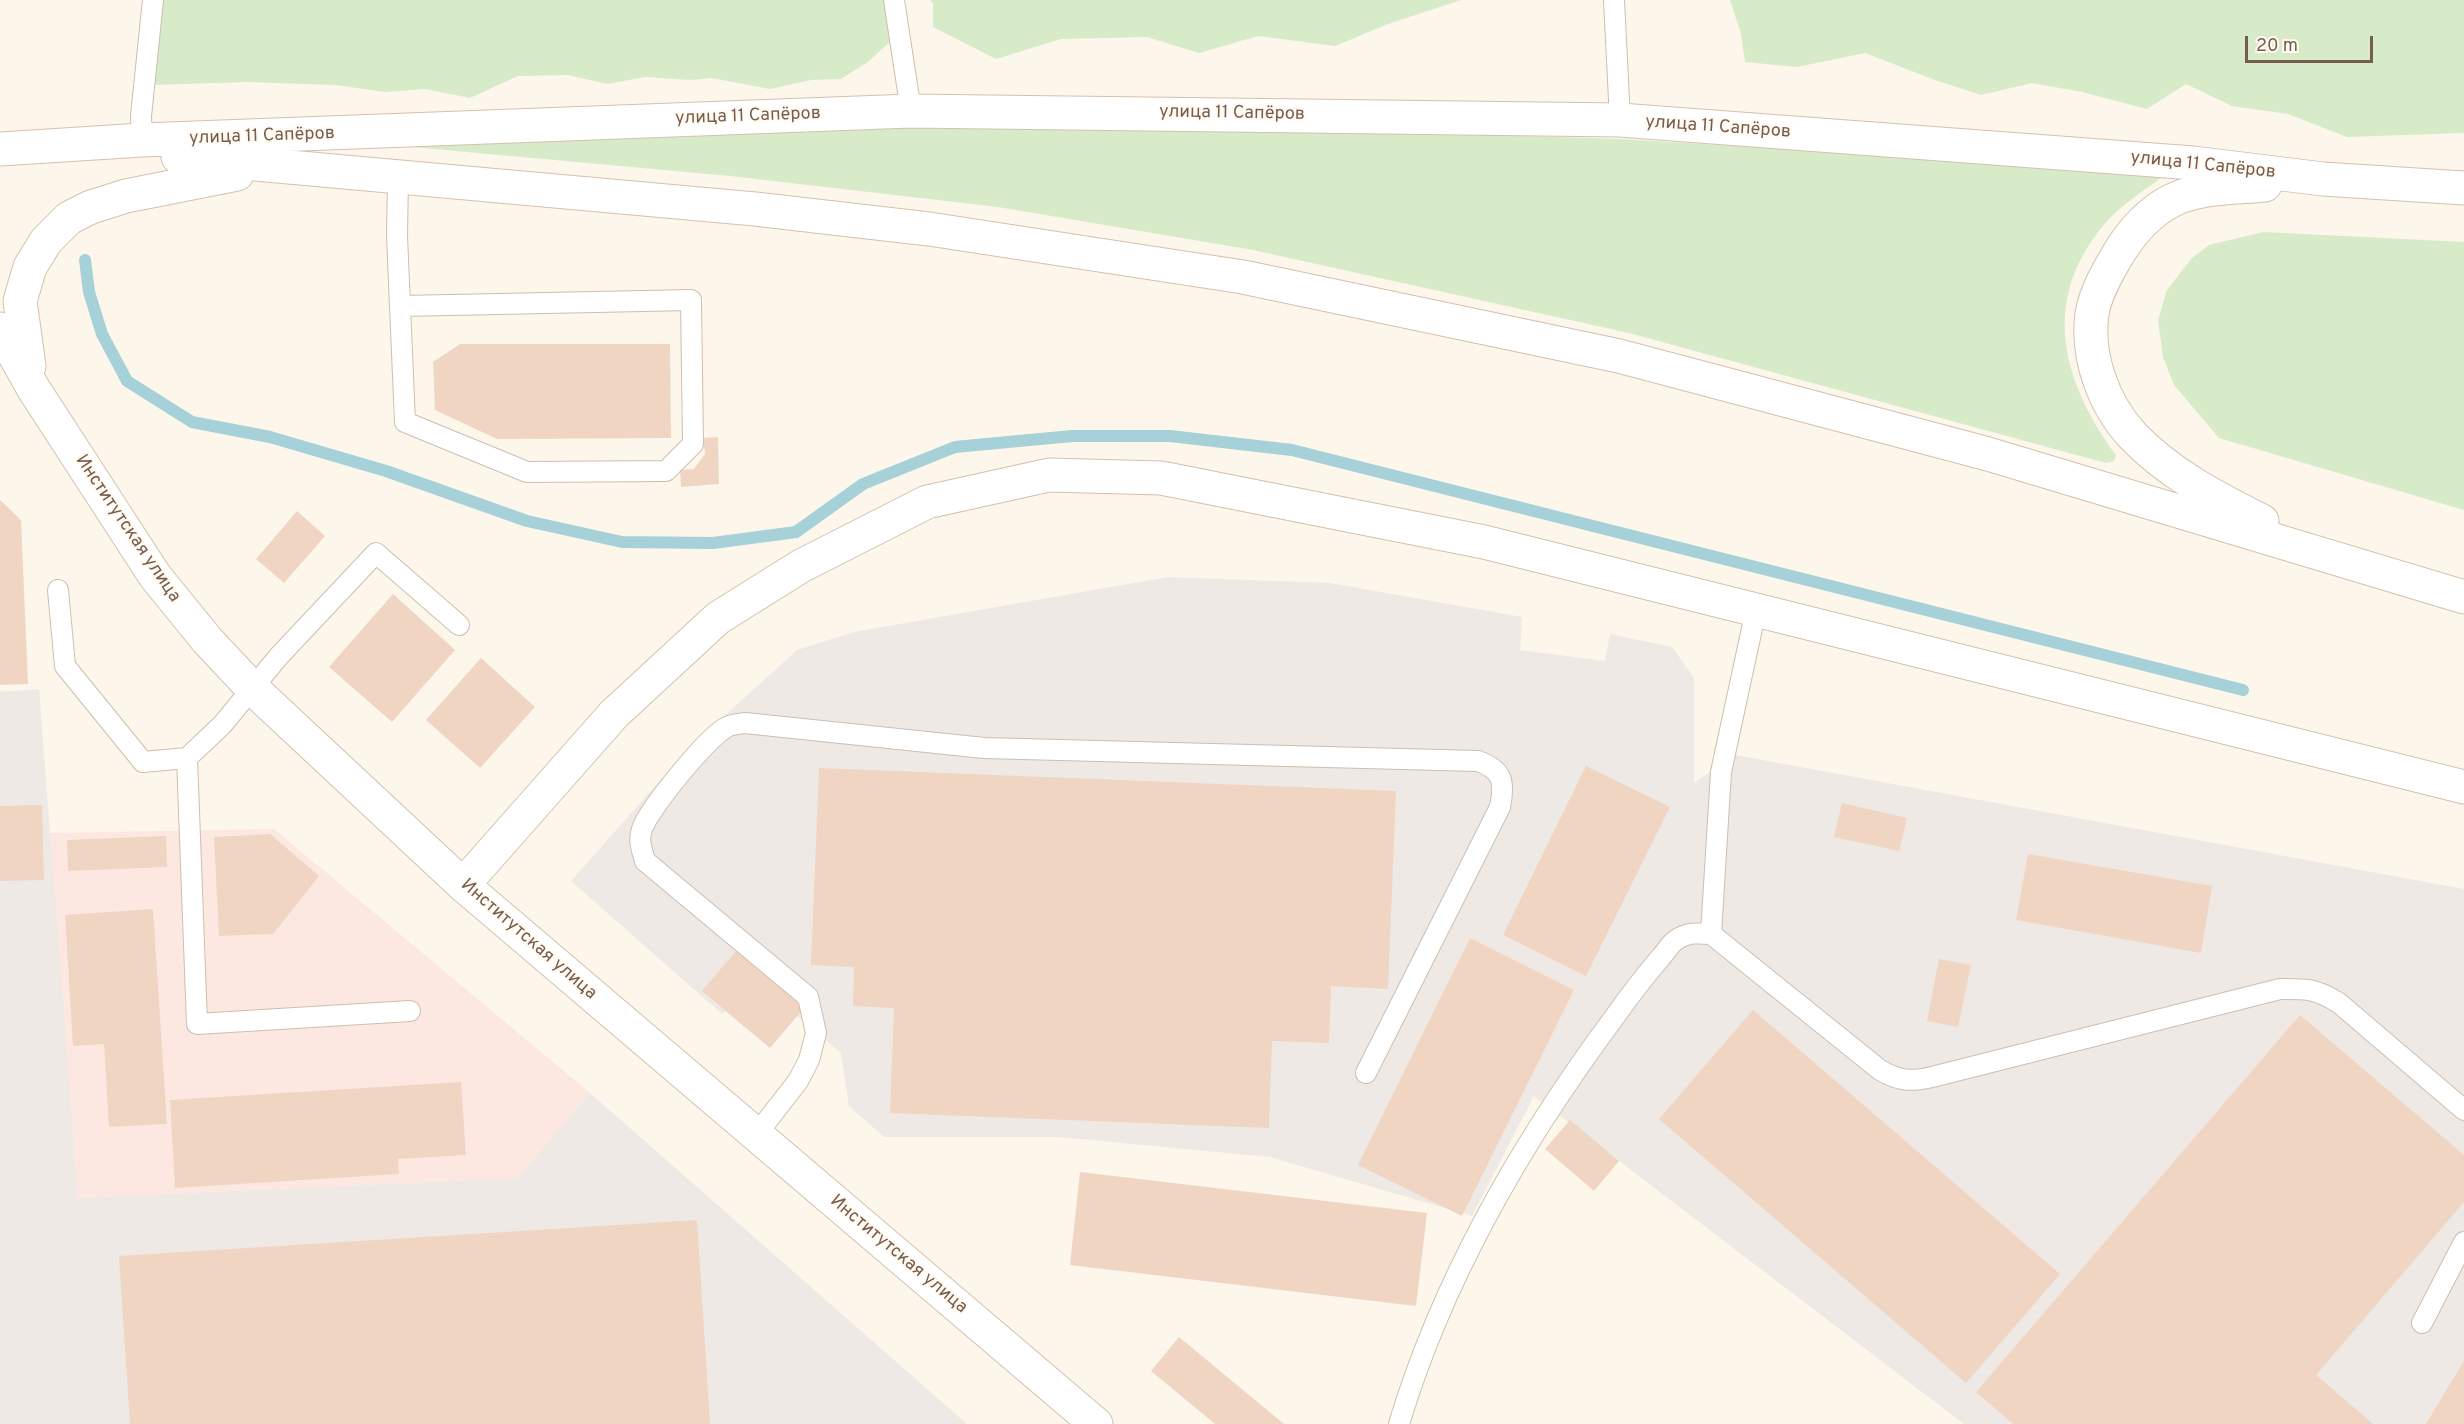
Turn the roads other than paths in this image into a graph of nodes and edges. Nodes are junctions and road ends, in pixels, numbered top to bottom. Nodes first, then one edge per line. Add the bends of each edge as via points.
1 (153, 0) edge
2 (894, 0) edge
3 (1614, 0) edge
4 (911, 111) junction
5 (1620, 120) junction
6 (142, 141) junction
7 (72, 145) junction
8 (0, 149) edge
9 (278, 167) junction
10 (398, 178) junction
11 (2323, 179) junction
12 (2464, 188) edge
13 (402, 306) junction
14 (0, 329) edge
15 (33, 387) junction
16 (2338, 559) junction
17 (58, 590) dead end
18 (2464, 597) edge
19 (1756, 610) junction
20 (459, 625) dead end
21 (252, 688) junction
22 (187, 758) junction
23 (2464, 787) edge
24 (463, 885) junction
25 (1711, 934) junction
26 (410, 1011) dead end
27 (1366, 1073) dead end
28 (2464, 1110) edge
29 (756, 1135) junction
30 (2464, 1242) edge
31 (2422, 1323) dead end
32 (1096, 1424) edge
33 (1399, 1424) edge

1 - 6 lane
2 - 4 lane
3 - 5 lane
4 - 5 street, улица 11 Сапёров
4 - 6 street, улица 11 Сапёров
5 - 11 street, улица 11 Сапёров via 2193,163
6 - 7 street, улица 11 Сапёров
7 - 8 street, улица 11 Сапёров
7 - 9 street
9 - 10 street
9 - 15 street, Институтская улица via 126,196 69,218 46,241 30,267 20,301
10 - 13 lane
10 - 16 street via 755,209 929,229 1243,277 1619,356 1988,454
11 - 12 street, улица 11 Сапёров
11 - 16 street via 2199,192 2171,201 2128,238 2115,260 2092,313 2091,340 2096,370 2112,408 2133,436 2194,485
13 - 13 lane via 691,300 693,444 666,471 527,472 405,422
14 - 15 street, Институтская улица
15 - 21 street, Институтская улица via 155,576
16 - 18 street
17 - 22 lane via 65,666 142,762
19 - 23 street
19 - 24 street via 1484,542 1161,478 1049,476 927,502 801,566 718,618 614,714
19 - 25 lane via 1721,772
20 - 21 lane via 376,553
21 - 22 lane via 222,725
21 - 24 street, Институтская улица
22 - 26 lane via 197,1024
24 - 29 street, Институтская улица
25 - 28 lane via 1880,1070 1911,1082 2280,989 2300,989 2318,990 2339,1002
25 - 33 lane via 1694,932 1676,940 1636,986 1586,1054 1519,1159 1430,1334
27 - 29 lane via 1500,807 1501,776 1492,766 1478,761 984,748 745,723 727,726 707,744 656,803 642,829 640,844 645,861 808,997 816,1033 810,1060
29 - 32 street, Институтская улица
30 - 31 lane

